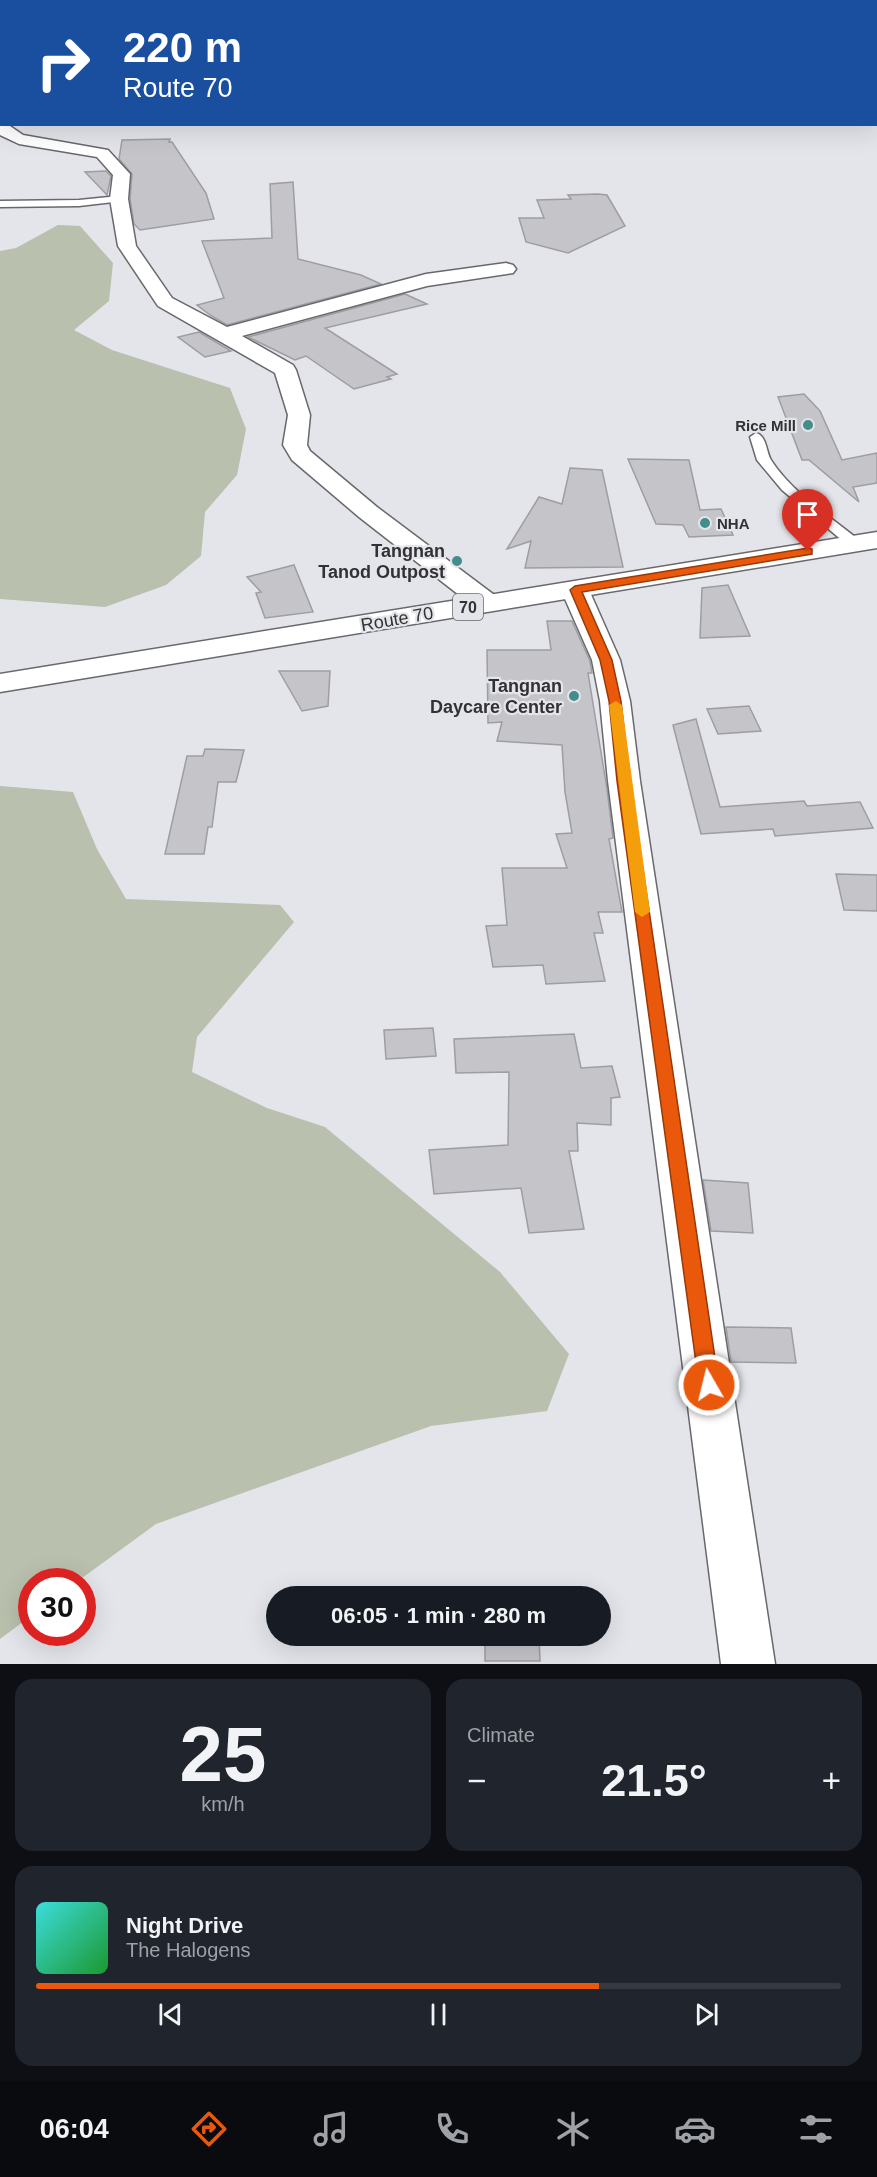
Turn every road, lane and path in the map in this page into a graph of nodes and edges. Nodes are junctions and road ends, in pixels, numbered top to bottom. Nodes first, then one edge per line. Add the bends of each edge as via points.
1 (0, 126) edge
2 (119, 199) junction
3 (0, 204) edge
4 (506, 269) dead end
5 (224, 335) junction
6 (756, 437) dead end
7 (866, 542) edge
8 (575, 590) junction
9 (487, 603) junction
10 (60, 673) junction
11 (0, 678) edge
12 (0, 683) edge
13 (748, 1664) edge

1 - 2 main road via 19,139 102,153 122,174
2 - 3 lane
2 - 5 main road via 127,246 165,302
4 - 5 main road via 426,280
5 - 9 main road via 285,370 299,415 295,445 300,455
6 - 7 lane via 764,460 787,487
7 - 8 main road, Route 70 / 70
8 - 9 main road, Route 70 / 70
8 - 13 main road via 606,660 615,701
9 - 10 main road, Route 70 / 70
10 - 11 main road, Route 70 / 70
10 - 12 main road, Route 70 / 70

